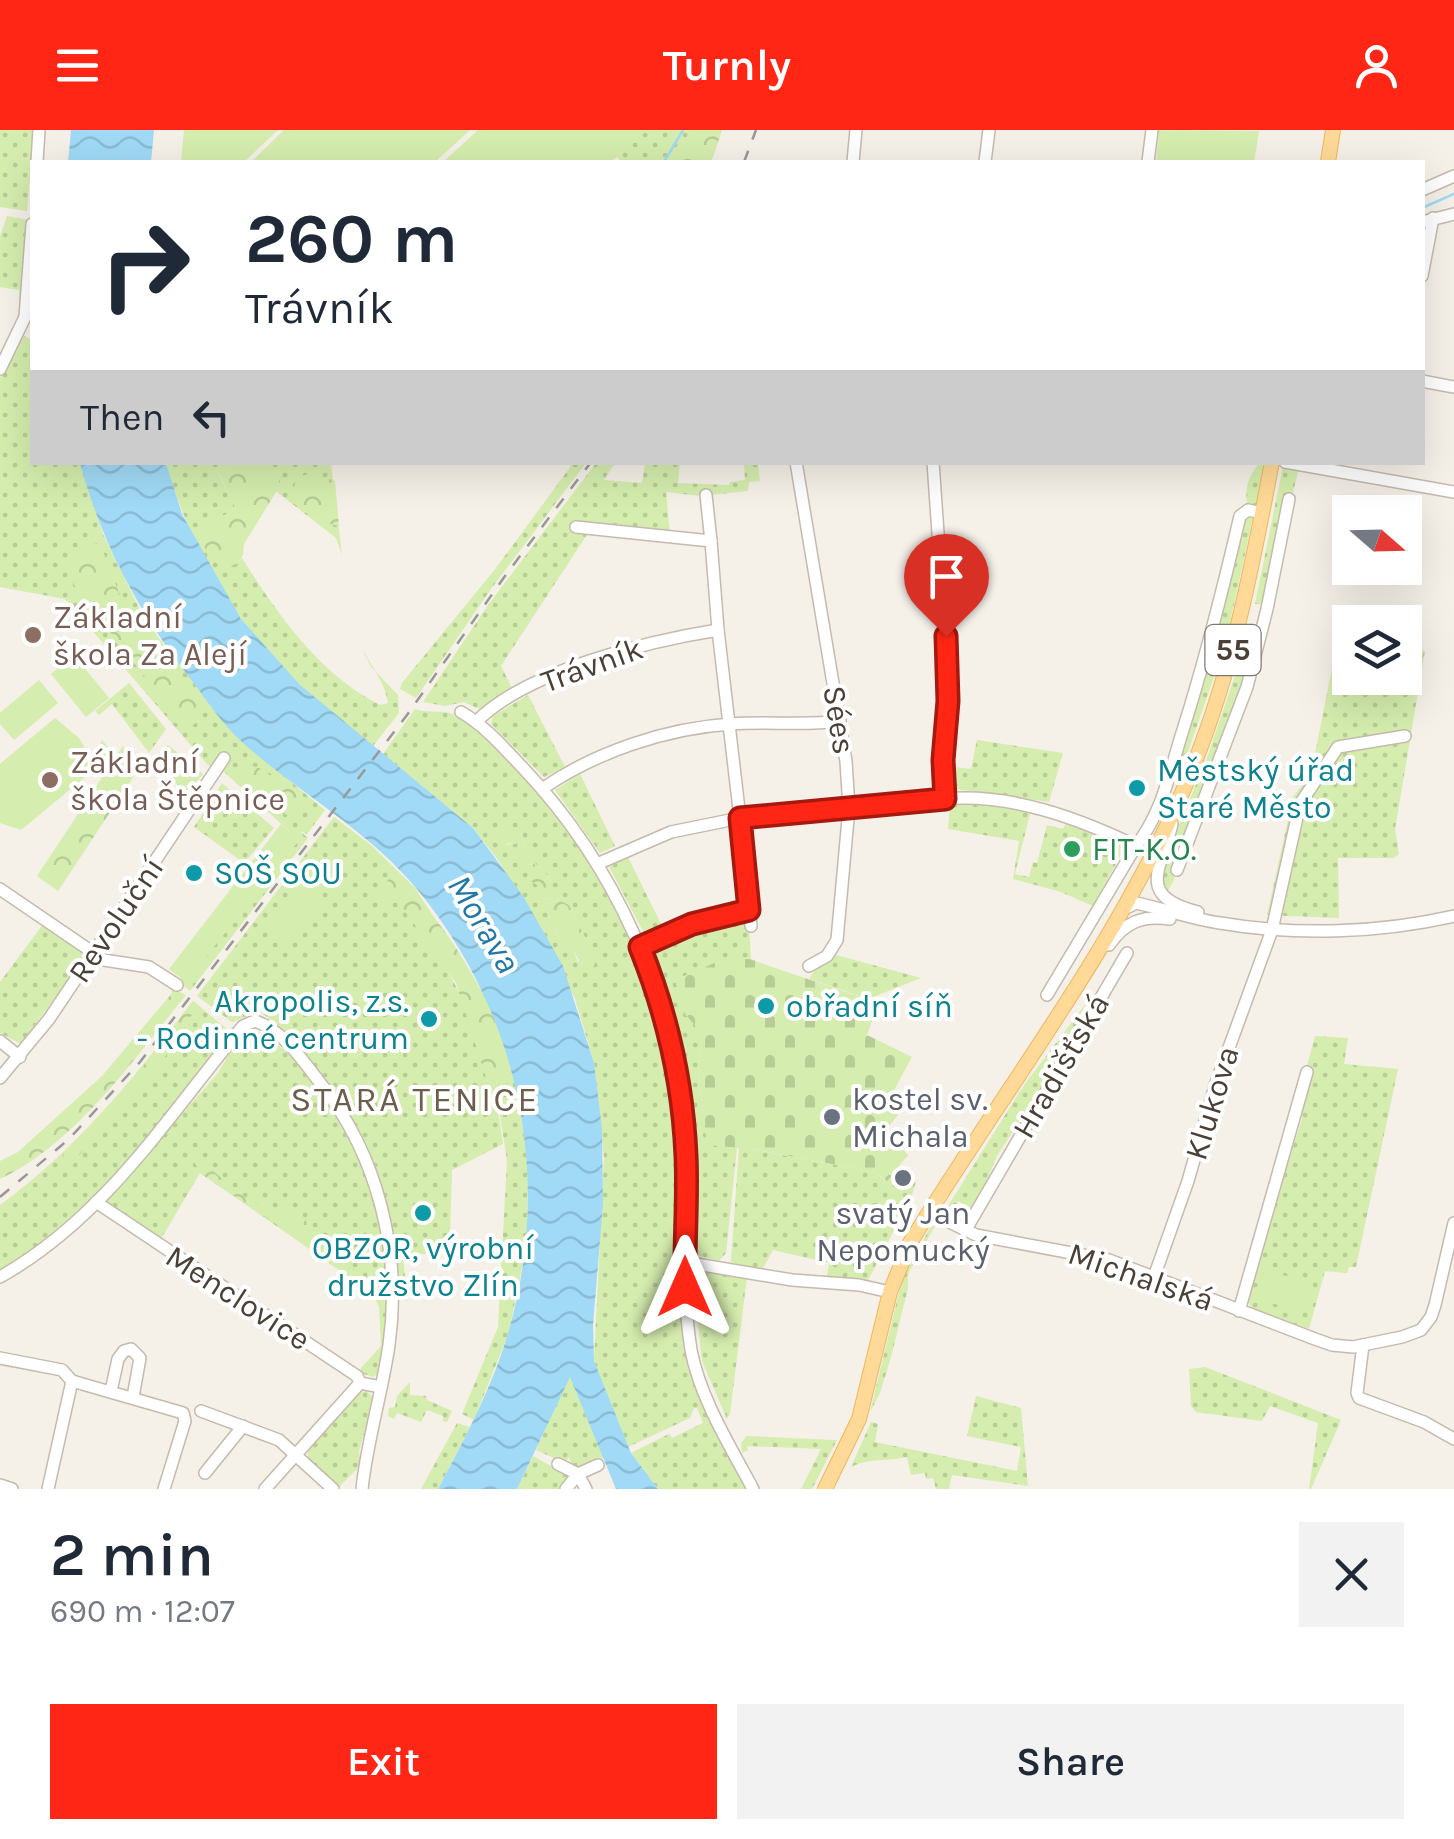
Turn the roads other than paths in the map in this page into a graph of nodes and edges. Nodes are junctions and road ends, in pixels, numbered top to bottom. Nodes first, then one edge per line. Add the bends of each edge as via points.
1 (39, 130) edge
2 (856, 130) edge
3 (989, 130) edge
4 (1152, 130) edge
5 (1333, 130) edge
6 (37, 160) edge
7 (853, 160) edge
8 (986, 160) edge
9 (1148, 160) edge
10 (1328, 160) edge
11 (1454, 176) edge
12 (1425, 189) edge
13 (1454, 214) edge
14 (1428, 220) edge
15 (30, 247) edge
16 (1425, 248) edge
17 (0, 370) edge
18 (1425, 381) edge
19 (1454, 387) edge
20 (797, 465) edge
21 (933, 465) edge
22 (1271, 465) edge
23 (1302, 465) edge
24 (1454, 492) edge
25 (706, 494) dead end
26 (1288, 498) dead end
27 (1262, 512) junction
28 (586, 523) dead end
29 (710, 541) junction
30 (1214, 627) junction
31 (718, 630) junction
32 (1238, 632) junction
33 (460, 712) dead end
34 (840, 721) junction
35 (476, 722) junction
36 (730, 724) junction
37 (1405, 736) dead end
38 (224, 758) dead end
39 (542, 789) junction
40 (945, 799) junction
41 (849, 808) junction
42 (740, 818) junction
43 (1169, 822) junction
44 (1136, 846) junction
45 (597, 864) junction
46 (1177, 870) dead end
47 (1141, 878) junction
48 (0, 889) edge
49 (1144, 905) junction
50 (749, 910) junction
51 (1120, 914) junction
52 (1454, 916) edge
53 (1218, 923) junction
54 (751, 926) dead end
55 (1245, 927) junction
56 (1272, 930) junction
57 (640, 947) junction
58 (94, 953) junction
59 (1128, 953) dead end
60 (809, 966) dead end
61 (1058, 980) junction
62 (1077, 984) junction
63 (176, 985) dead end
64 (1048, 996) dead end
65 (0, 1041) edge
66 (20, 1057) junction
67 (1307, 1072) dead end
68 (0, 1078) edge
69 (96, 1202) junction
70 (929, 1212) junction
71 (1454, 1223) edge
72 (965, 1230) junction
73 (684, 1262) junction
74 (0, 1277) edge
75 (1154, 1277) junction
76 (890, 1292) junction
77 (1238, 1311) junction
78 (1363, 1346) junction
79 (0, 1358) edge
80 (72, 1381) junction
81 (360, 1383) junction
82 (381, 1387) junction
83 (111, 1391) junction
84 (133, 1397) junction
85 (201, 1411) dead end
86 (243, 1426) junction
87 (1454, 1438) edge
88 (296, 1454) junction
89 (558, 1464) dead end
90 (598, 1465) dead end
91 (205, 1472) dead end
92 (578, 1474) junction
93 (0, 1485) edge
94 (12, 1489) edge
95 (48, 1489) edge
96 (164, 1489) edge
97 (265, 1489) edge
98 (334, 1489) edge
99 (362, 1489) edge
100 (566, 1489) edge
101 (586, 1489) edge
102 (752, 1489) edge
103 (825, 1489) edge

1 - 6 street
2 - 7 street
3 - 8 street
4 - 9 street
5 - 10 main road
11 - 12 street
13 - 14 street
14 - 16 street
15 - 17 street via 24,317
18 - 19 street
20 - 34 street, Sées
21 - 40 street via 948,675
22 - 27 main road, 55
23 - 24 street
25 - 29 street
26 - 46 street via 1247,687
27 - 30 street, Hradišťská via 1240,516
27 - 32 main road, 55
28 - 29 street
29 - 31 street
30 - 32 street
30 - 44 street, Hradišťská via 1169,785
31 - 35 street, Trávník via 582,664
31 - 36 street
32 - 43 main road, 55
33 - 35 street
34 - 36 street
34 - 41 street, Sées
35 - 39 street
36 - 39 street via 624,748
36 - 42 street
37 - 56 street, Klukova via 1345,743 1330,754 1300,804
38 - 58 street, Revoluční
39 - 45 street
40 - 41 street
40 - 44 street via 1052,813
41 - 42 street
41 - 60 street, Sées via 837,940
42 - 45 street via 671,832
42 - 50 street
43 - 44 street
43 - 47 main road, 55
43 - 49 street via 1135,893
43 - 55 street via 1158,888 1166,899
44 - 47 street
44 - 61 street, Hradišťská
45 - 57 street
47 - 51 main road, 55
48 - 58 street
49 - 51 street via 1132,904
49 - 53 street
50 - 54 street
50 - 57 street via 692,924
51 - 62 main road, Hradišťská / 55
52 - 56 street via 1367,928
53 - 55 street
53 - 62 street via 1134,921
55 - 56 street
56 - 75 street, Klukova
57 - 73 street via 667,1026 683,1110
58 - 63 street via 149,967
58 - 66 street, Revoluční
59 - 72 street, Hradišťská
61 - 62 street, Hradišťská
61 - 64 street, Hradišťská
62 - 70 main road, Hradišťská / 55
65 - 66 street
66 - 68 street, Revoluční
67 - 77 street, Michalská
69 - 74 street
69 - 81 street, Menclovice
69 - 82 street via 246,1023 266,1025 298,1055 364,1154 382,1212 393,1291
70 - 72 street, Michalská
70 - 76 main road, Hradišťská / 55
71 - 78 street via 1428,1322 1416,1332
72 - 75 street, Michalská via 1090,1254
73 - 76 street
73 - 102 street via 696,1368
75 - 77 street, Michalská
76 - 103 main road, Hradišťská / 55 via 859,1419
77 - 78 street, Michalská via 1332,1345
78 - 87 street via 1360,1398
79 - 80 street via 62,1370
80 - 83 street
80 - 95 street
81 - 82 street, Menclovice
81 - 88 street
82 - 99 street
83 - 84 street
83 - 84 street via 119,1356 132,1349 140,1358
84 - 96 street via 184,1414
85 - 86 street
86 - 88 street
86 - 91 street
88 - 97 street
88 - 98 street
89 - 92 street
90 - 92 street
92 - 100 street
92 - 101 street
93 - 94 street

